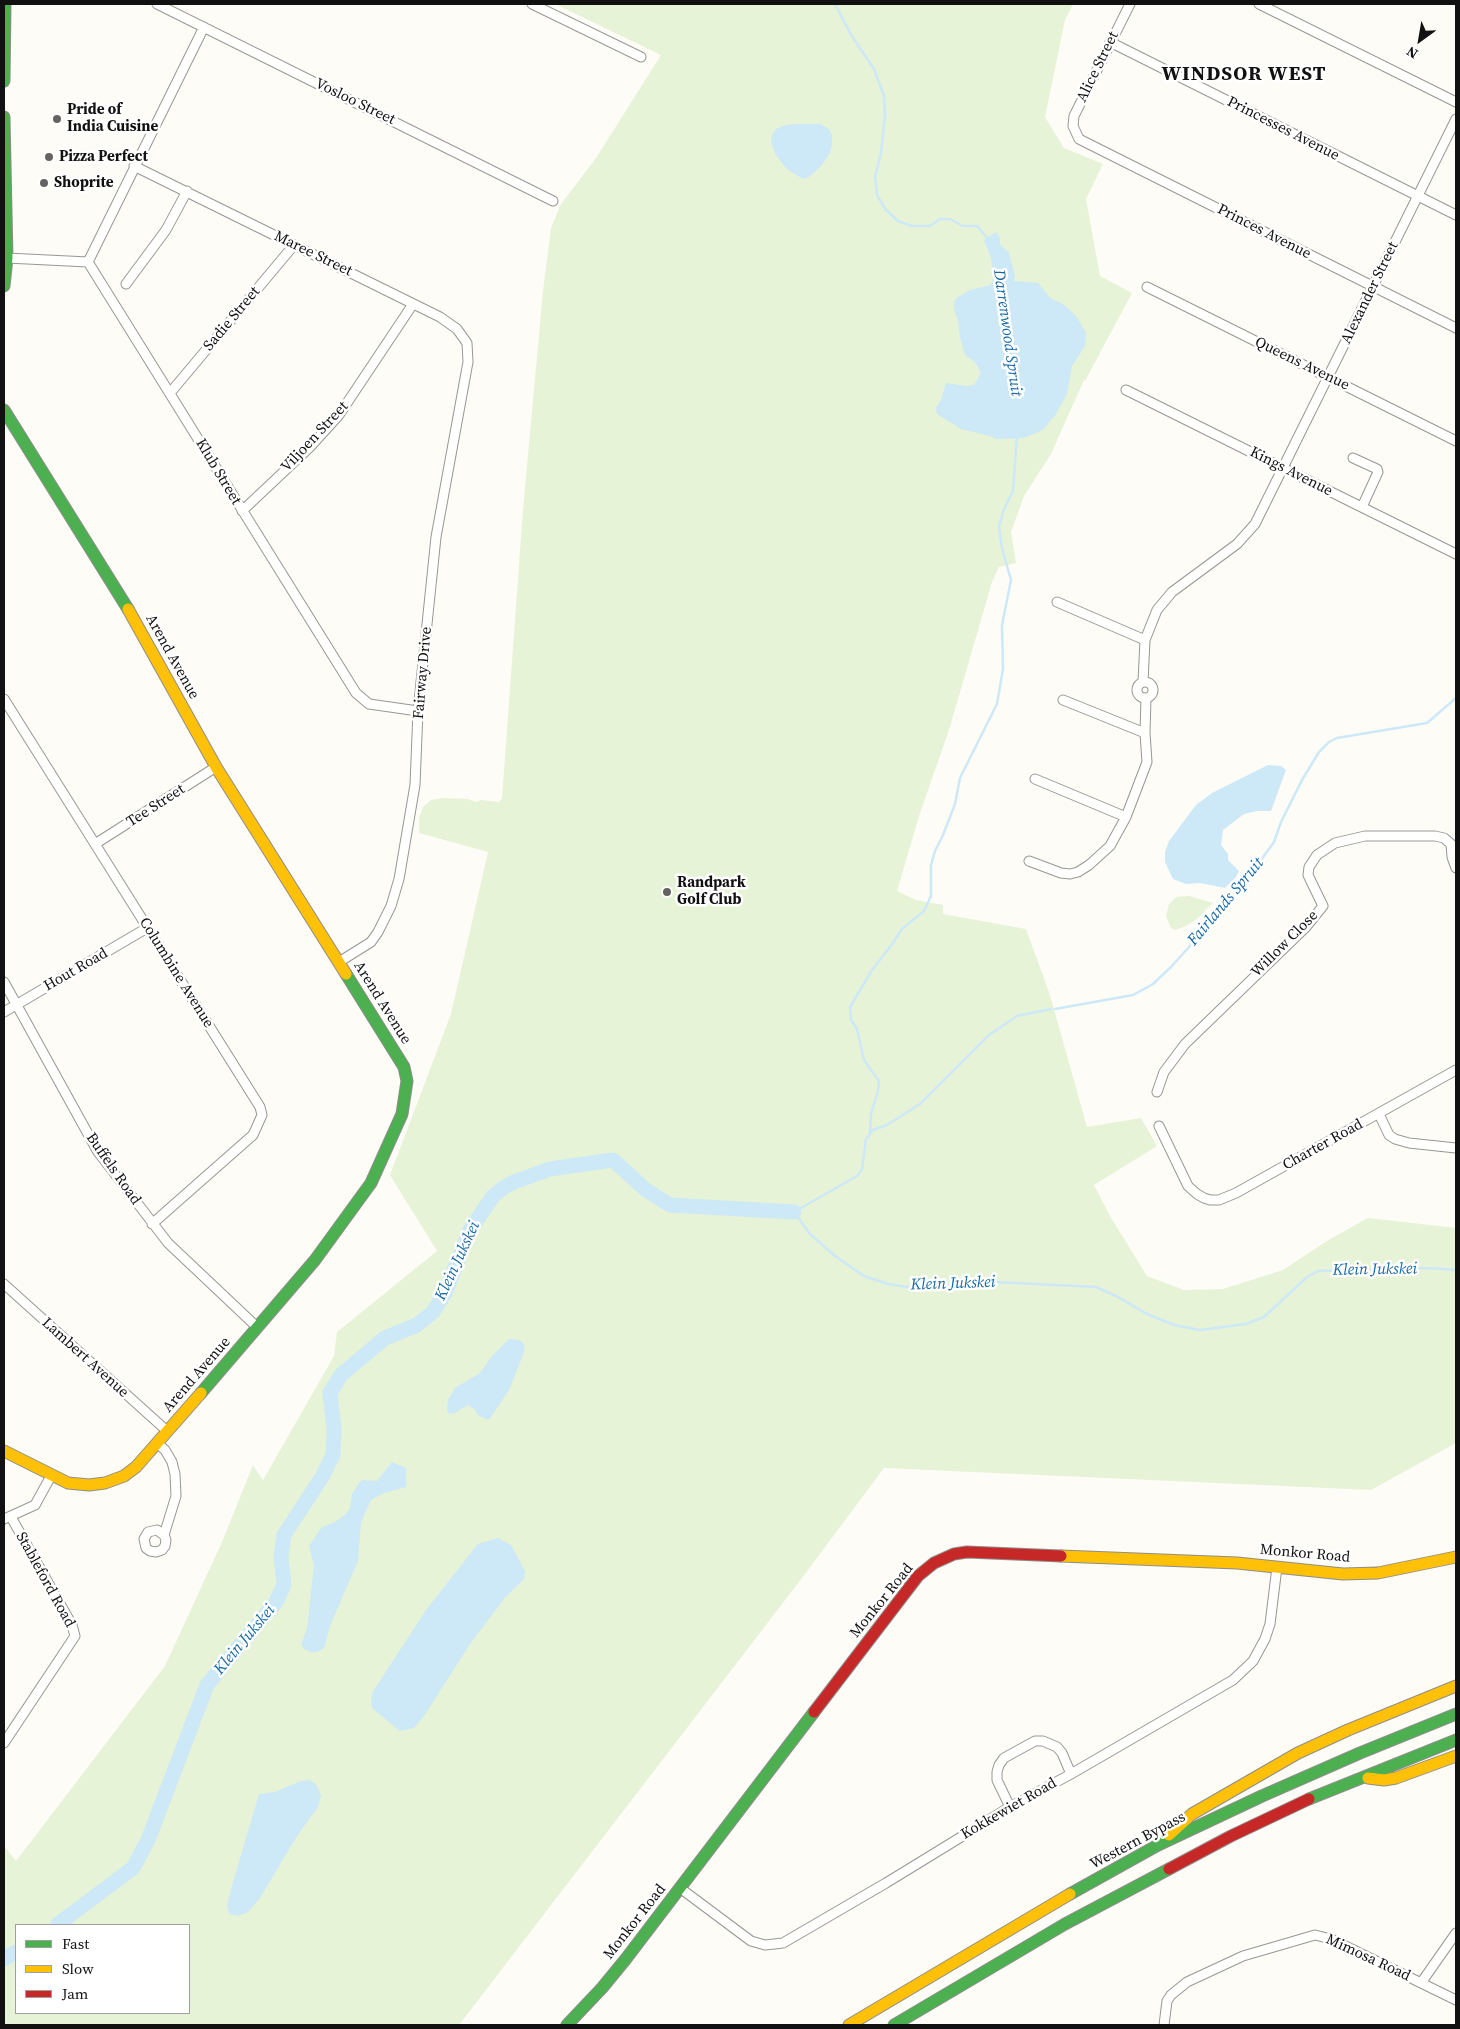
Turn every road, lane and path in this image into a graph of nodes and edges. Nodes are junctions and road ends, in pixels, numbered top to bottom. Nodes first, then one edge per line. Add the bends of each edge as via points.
1 (5, 4) edge
2 (157, 4) edge
3 (532, 4) edge
4 (1130, 4) edge
5 (1259, 4) edge
6 (204, 27) junction
7 (1110, 42) junction
8 (641, 57) dead end
9 (4, 81) edge
10 (1456, 102) edge
11 (4, 117) edge
12 (1456, 119) edge
13 (1074, 132) joint
14 (134, 166) junction
15 (187, 192) junction
16 (1418, 196) junction
17 (553, 201) dead end
18 (1456, 215) edge
19 (294, 245) junction
20 (7, 258) junction
21 (88, 262) junction
22 (126, 284) dead end
23 (4, 286) edge
24 (1148, 287) dead end
25 (1373, 287) junction
26 (413, 304) junction
27 (1456, 328) edge
28 (468, 362) joint
29 (1329, 377) junction
30 (1126, 390) dead end
31 (170, 393) junction
32 (4, 410) edge
33 (1456, 441) edge
34 (1353, 458) dead end
35 (1282, 467) junction
36 (1362, 507) junction
37 (242, 512) junction
38 (1456, 554) edge
39 (1057, 602) dead end
40 (1146, 640) junction
41 (4, 699) edge
42 (1063, 700) dead end
43 (418, 711) junction
44 (1145, 733) junction
45 (216, 767) junction
46 (1035, 779) dead end
47 (1126, 817) junction
48 (1454, 843) edge
49 (95, 844) junction
50 (1029, 861) dead end
51 (1456, 868) edge
52 (147, 928) junction
53 (339, 962) junction
54 (4, 982) edge
55 (16, 1005) junction
56 (4, 1012) edge
57 (1456, 1070) edge
58 (1156, 1092) dead end
59 (1379, 1114) junction
60 (1159, 1126) dead end
61 (1456, 1148) edge
62 (152, 1224) junction
63 (4, 1284) edge
64 (258, 1328) junction
65 (167, 1432) junction
66 (158, 1443) junction
67 (4, 1452) edge
68 (51, 1476) junction
69 (7, 1518) edge
70 (164, 1535) dead end
71 (1456, 1557) edge
72 (1277, 1567) junction
73 (1456, 1686) edge
74 (1456, 1714) edge
75 (1456, 1740) edge
76 (4, 1743) edge
77 (1456, 1756) edge
78 (1071, 1774) junction
79 (1362, 1778) junction
80 (1010, 1807) junction
81 (1158, 1845) junction
82 (680, 1888) junction
83 (1456, 1933) edge
84 (1421, 1982) junction
85 (1456, 2000) edge
86 (567, 2025) edge
87 (849, 2025) edge
88 (894, 2025) edge
89 (1164, 2025) edge

1 - 9 main road
2 - 6 street, Vosloo Street
3 - 8 street
4 - 7 street, Alice Street
5 - 10 street
6 - 14 street
6 - 17 street, Vosloo Street
7 - 13 street, Alice Street via 1074,116
7 - 16 street, Princesses Avenue
11 - 20 main road
12 - 16 street, Alexander Street
13 - 25 street, Princes Avenue via 1088,145
14 - 15 street, Maree Street
14 - 21 street
15 - 19 street, Maree Street
15 - 22 street via 166,230
16 - 18 street, Princesses Avenue
16 - 25 street, Alexander Street
19 - 26 street, Maree Street
19 - 31 street, Sadie Street
20 - 21 street
20 - 23 main road
21 - 31 street, Klub Street
24 - 29 street, Queens Avenue
25 - 27 street, Princes Avenue
25 - 29 street, Alexander Street
26 - 28 street, Maree Street via 457,329 467,343
26 - 37 street, Viljoen Street via 333,422
28 - 43 street, Fairway Drive via 436,536
29 - 33 street, Queens Avenue
29 - 35 street, Alexander Street
30 - 35 street, Kings Avenue
31 - 37 street, Klub Street
32 - 45 main road, Arend Avenue via 134,619
34 - 36 street via 1378,472
35 - 36 street, Kings Avenue
35 - 40 street, Alexander Street via 1250,531 1166,598 1154,617
36 - 38 street, Kings Avenue
37 - 43 street, Klub Street via 356,693 369,704
39 - 40 street
40 - 44 street, Alexander Street via 1143,682 1154,688 1152,695 1146,698
41 - 49 street, Columbine Avenue
42 - 44 street
43 - 53 street, Fairway Drive via 415,785 396,889 371,942
44 - 47 street via 1147,762
45 - 49 street, Tee Street
45 - 53 main road, Arend Avenue
46 - 47 street
47 - 50 street via 1110,846 1078,872 1061,873
48 - 51 street via 1452,857
48 - 58 street, Willow Close via 1435,836 1364,836 1335,843 1317,855 1308,874 1323,906 1306,927 1185,1044 1164,1072
49 - 52 street, Columbine Avenue
52 - 55 street, Hout Road
52 - 62 street, Columbine Avenue via 256,1099 262,1116 253,1135
53 - 64 main road, Arend Avenue via 404,1067 407,1081 405,1104 391,1143 371,1183 315,1260
54 - 55 street, Buffels Road
55 - 56 street, Hout Road
55 - 62 street, Buffels Road via 98,1152
57 - 59 street, Charter Road
59 - 60 street, Charter Road via 1228,1198 1210,1200 1188,1186
59 - 61 street via 1389,1135 1395,1139
62 - 64 street, Buffels Road via 183,1258
63 - 65 street, Lambert Avenue
64 - 65 main road, Arend Avenue
65 - 66 main road, Arend Avenue
66 - 68 main road, Arend Avenue via 136,1466 114,1481 77,1484
66 - 70 street via 172,1462 177,1487
67 - 68 main road, Arend Avenue
68 - 69 street via 35,1505
69 - 76 street, Stableford Road via 72,1624 75,1636
71 - 72 main road, Monkor Road via 1378,1573 1343,1574
72 - 78 street, Kokkewiet Road via 1270,1624 1259,1653 1248,1668 1233,1680
72 - 82 main road, Monkor Road via 967,1552 934,1563 918,1576
73 - 81 main road via 1298,1753 1192,1814
74 - 81 main road, Western Bypass via 1316,1772
75 - 79 main road
77 - 79 main road via 1396,1778
78 - 80 street, Kokkewiet Road
78 - 80 street via 1057,1747 1035,1741 1004,1758 999,1765 997,1780
79 - 88 main road via 1302,1802 1157,1874
80 - 82 street, Kokkewiet Road via 783,1943 766,1945 751,1941
81 - 87 main road, Western Bypass
82 - 86 main road, Monkor Road via 602,1988
83 - 84 street
84 - 85 street, Mimosa Road
84 - 89 street, Mimosa Road via 1331,1938 1315,1935 1243,1956 1187,1982 1167,2001

